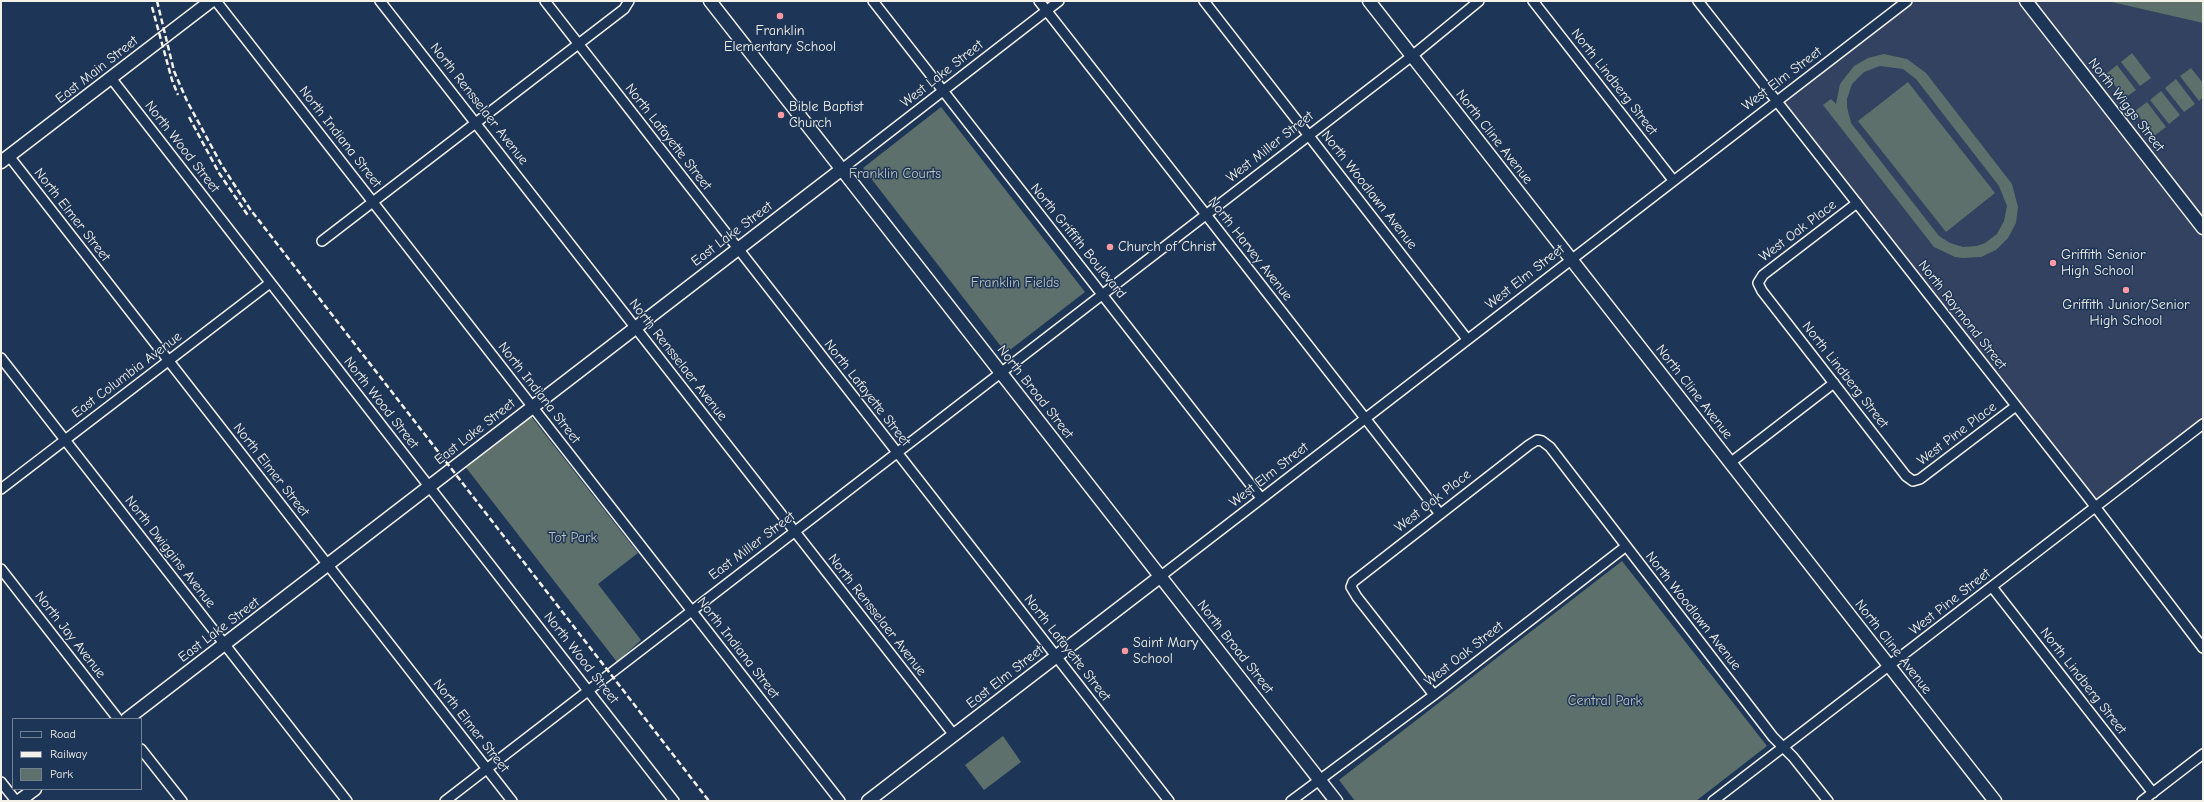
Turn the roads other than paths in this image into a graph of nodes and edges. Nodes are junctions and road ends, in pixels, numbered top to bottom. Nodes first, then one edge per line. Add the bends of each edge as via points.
1 (211, 1) edge
2 (216, 1) edge
3 (380, 1) edge
4 (545, 1) edge
5 (710, 1) edge
6 (873, 1) edge
7 (1039, 1) edge
8 (1059, 1) edge
9 (1204, 1) edge
10 (1369, 1) edge
11 (1479, 1) edge
12 (1533, 1) edge
13 (1698, 1) edge
14 (1907, 1) edge
15 (2026, 1) edge
16 (628, 2) edge
17 (1046, 11) junction
18 (578, 44) junction
19 (1412, 56) junction
20 (111, 78) junction
21 (942, 90) junction
22 (1776, 101) junction
23 (476, 124) junction
24 (1309, 135) junction
25 (5, 159) edge
26 (842, 169) junction
27 (1673, 180) junction
28 (374, 202) junction
29 (1857, 203) junction
30 (1205, 214) junction
31 (2203, 228) edge
32 (322, 241) dead end
33 (737, 248) junction
34 (1570, 259) junction
35 (270, 283) junction
36 (1758, 283) joint
37 (1102, 294) junction
38 (635, 327) junction
39 (1468, 339) junction
40 (1, 358) edge
41 (168, 360) junction
42 (1001, 372) junction
43 (1834, 383) junction
44 (532, 406) junction
45 (2016, 406) junction
46 (1365, 418) junction
47 (2200, 426) edge
48 (2203, 437) edge
49 (65, 439) junction
50 (1537, 440) joint
51 (896, 453) junction
52 (1730, 463) junction
53 (1913, 481) joint
54 (429, 487) junction
55 (1, 489) edge
56 (1261, 498) junction
57 (2095, 508) junction
58 (1440, 514) junction
59 (794, 531) junction
60 (1625, 546) junction
61 (327, 565) junction
62 (1, 569) edge
63 (1160, 576) junction
64 (1992, 587) junction
65 (691, 611) junction
66 (224, 644) junction
67 (2203, 648) edge
68 (1056, 657) junction
69 (1889, 666) junction
70 (588, 690) junction
71 (1434, 695) junction
72 (117, 718) edge
73 (128, 718) edge
74 (954, 735) junction
75 (1783, 747) junction
76 (142, 750) edge
77 (2203, 754) edge
78 (486, 768) junction
79 (1320, 780) junction
80 (1, 782) edge
81 (34, 790) edge
82 (2153, 793) junction
83 (17, 801) edge
84 (182, 801) edge
85 (347, 801) edge
86 (445, 801) edge
87 (512, 801) edge
88 (674, 801) edge
89 (840, 801) edge
90 (868, 801) edge
91 (1169, 801) edge
92 (1291, 801) edge
93 (1336, 801) edge
94 (1713, 801) edge
95 (1828, 801) edge
96 (1995, 801) edge
97 (2142, 801) edge

1 - 20 street, East Main Street
2 - 28 street, North Indiana Street
3 - 23 street, North Rensselaer Avenue
4 - 18 street, North Lafayette Street
5 - 26 street, North Broad Street
6 - 21 street, North Griffith Boulevard
7 - 17 street, North Harvey Avenue
8 - 17 street, West Lake Street
9 - 24 street, North Woodlawn Avenue
10 - 19 street, North Cline Avenue
11 - 19 street, West Miller Street
12 - 27 street, North Lindberg Street
13 - 22 street, North Raymond Street
14 - 22 street, West Elm Street
15 - 31 street, North Wiggs Street
16 - 18 street via 624,9
17 - 21 street, West Lake Street
17 - 30 street, North Harvey Avenue
18 - 23 street
18 - 33 street, North Lafayette Street
19 - 24 street, West Miller Street
19 - 34 street, North Cline Avenue
20 - 25 street, East Main Street
20 - 35 street, North Wood Street
21 - 26 street, West Lake Street
21 - 37 street, North Griffith Boulevard
22 - 27 street, West Elm Street
22 - 29 street, North Raymond Street
23 - 28 street
23 - 38 street, North Rensselaer Avenue
24 - 30 street, West Miller Street
24 - 39 street, North Woodlawn Avenue
25 - 41 street, North Elmer Street
26 - 33 street, East Lake Street
26 - 42 street, North Broad Street
27 - 34 street, West Elm Street
28 - 32 street
28 - 44 street, North Indiana Street
29 - 36 street, West Oak Place via 1763,275
29 - 45 street, North Raymond Street
30 - 37 street, West Miller Street
30 - 46 street, North Harvey Avenue
33 - 38 street, East Lake Street
33 - 51 street, North Lafayette Street
34 - 39 street, West Elm Street
34 - 52 street, North Cline Avenue
35 - 41 street, East Columbia Avenue
35 - 54 street, North Wood Street
36 - 43 street, North Lindberg Street
37 - 42 street, West Miller Street
37 - 56 street, North Griffith Boulevard
38 - 44 street, East Lake Street
38 - 59 street, North Rensselaer Avenue
39 - 46 street, West Elm Street
40 - 49 street, North Dwiggins Avenue
41 - 49 street, East Columbia Avenue
41 - 61 street, North Elmer Street
42 - 51 street, East Miller Street
42 - 63 street, North Broad Street
43 - 52 street
43 - 53 street, North Lindberg Street via 1906,476
44 - 54 street, East Lake Street
44 - 65 street, North Indiana Street
45 - 53 street, West Pine Place via 1923,477
45 - 57 street, North Raymond Street
46 - 56 street, West Elm Street
46 - 58 street, North Harvey Avenue
47 - 48 street
47 - 57 street, West Pine Street
49 - 55 street, East Columbia Avenue
49 - 66 street, North Dwiggins Avenue
50 - 58 street, West Oak Place
50 - 60 street, North Woodlawn Avenue via 1550,447
51 - 59 street, East Miller Street
51 - 68 street, North Lafayette Street
52 - 69 street, North Cline Avenue
54 - 61 street, East Lake Street
54 - 70 street, North Wood Street
56 - 63 street, West Elm Street
57 - 64 street, West Pine Street
57 - 67 street, North Raymond Street
58 - 71 street, West Oak Place via 1358,577 1352,587 1357,597
59 - 65 street, East Miller Street
59 - 74 street, North Rensselaer Avenue
60 - 71 street, West Oak Street
60 - 75 street, North Woodlawn Avenue
61 - 66 street, East Lake Street
61 - 78 street, North Elmer Street
62 - 72 street, North Jay Avenue
63 - 68 street, East Elm Street
63 - 79 street, North Broad Street
64 - 69 street, West Pine Street
64 - 82 street, North Lindberg Street
65 - 70 street, East Miller Street
65 - 89 street, North Indiana Street
66 - 73 street, East Lake Street
66 - 85 street, North Dwiggins Avenue
68 - 74 street, East Elm Street
68 - 91 street, North Lafayette Street
69 - 75 street, West Pine Street
69 - 96 street, North Cline Avenue
70 - 78 street, East Miller Street
70 - 88 street, North Wood Street
71 - 79 street, West Oak Street
74 - 90 street, East Elm Street
75 - 94 street, West Pine Street
75 - 95 street, North Woodlawn Avenue
76 - 84 street
77 - 82 street
78 - 86 street, East Miller Street
78 - 87 street, North Elmer Street
79 - 92 street, West Oak Street
79 - 93 street, North Broad Street
80 - 83 street
81 - 83 street
82 - 97 street

